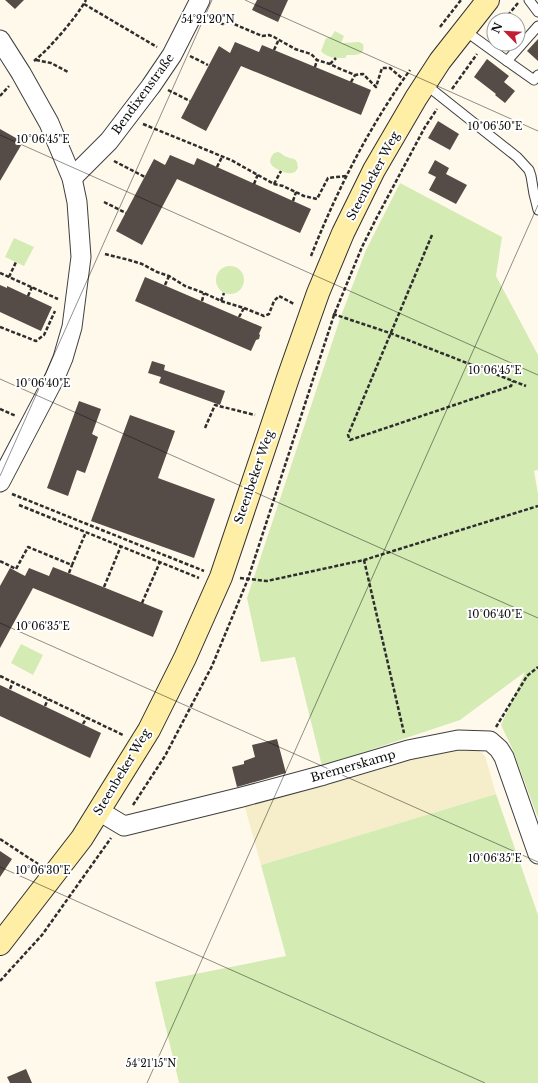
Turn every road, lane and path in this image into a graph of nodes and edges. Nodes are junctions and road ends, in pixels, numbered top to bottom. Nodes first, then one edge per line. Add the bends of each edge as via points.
1 (86, 0) edge
2 (461, 0) edge
3 (488, 0) edge
4 (520, 0) edge
5 (529, 0) edge
6 (84, 4) junction
7 (197, 6) edge
8 (510, 12) edge
9 (538, 12) edge
10 (538, 26) edge
11 (438, 30) dead end
12 (464, 30) junction
13 (279, 39) junction
14 (0, 40) edge
15 (274, 50) dead end
16 (172, 55) junction
17 (336, 58) dead end
18 (36, 60) junction
19 (317, 60) junction
20 (507, 61) junction
21 (330, 64) junction
22 (412, 66) dead end
23 (315, 67) dead end
24 (68, 72) dead end
25 (21, 73) junction
26 (355, 74) junction
27 (538, 75) edge
28 (403, 78) junction
29 (155, 81) junction
30 (352, 82) dead end
31 (426, 84) junction
32 (190, 101) dead end
33 (129, 114) junction
34 (102, 148) junction
35 (222, 157) junction
36 (218, 167) dead end
37 (281, 171) dead end
38 (258, 174) junction
39 (346, 176) junction
40 (145, 177) dead end
41 (72, 178) junction
42 (254, 184) dead end
43 (274, 184) junction
44 (296, 192) junction
45 (292, 201) dead end
46 (104, 202) dead end
47 (538, 210) edge
48 (126, 213) dead end
49 (432, 236) dead end
50 (105, 254) dead end
51 (309, 260) dead end
52 (16, 262) dead end
53 (0, 273) edge
54 (169, 276) junction
55 (9, 277) junction
56 (165, 285) dead end
57 (32, 287) junction
58 (204, 293) junction
59 (224, 293) dead end
60 (28, 296) dead end
61 (295, 296) dead end
62 (202, 301) dead end
63 (221, 301) junction
64 (68, 303) junction
65 (302, 307) junction
66 (244, 308) junction
67 (290, 310) dead end
68 (334, 314) dead end
69 (240, 317) dead end
70 (0, 327) edge
71 (390, 333) junction
72 (513, 381) junction
73 (526, 386) dead end
74 (253, 422) dead end
75 (206, 428) dead end
76 (3, 487) edge
77 (19, 505) dead end
78 (538, 506) edge
79 (86, 532) junction
80 (121, 546) junction
81 (364, 560) junction
82 (0, 561) edge
83 (160, 562) junction
84 (204, 563) dead end
85 (72, 565) junction
86 (69, 573) dead end
87 (211, 574) junction
88 (199, 578) junction
89 (196, 584) dead end
90 (104, 587) dead end
91 (142, 603) dead end
92 (538, 667) edge
93 (0, 676) edge
94 (13, 682) junction
95 (10, 689) dead end
96 (48, 699) junction
97 (45, 706) dead end
98 (87, 717) junction
99 (83, 724) dead end
100 (127, 728) dead end
101 (123, 735) junction
102 (490, 741) junction
103 (120, 742) dead end
104 (408, 750) junction
105 (99, 811) junction
106 (0, 838) edge
107 (538, 854) edge
108 (42, 858) dead end
109 (0, 944) edge

1 - 6 path
2 - 11 path
3 - 12 main road, Steenbeker Weg
4 - 8 path
5 - 9 lane
6 - 16 path
6 - 18 path
7 - 13 path via 225,25 227,21 262,36 269,35
7 - 16 street, Bendixenstraße
10 - 20 lane
12 - 20 lane
12 - 31 main road, Steenbeker Weg
13 - 15 path
13 - 19 path via 295,49 311,54
14 - 25 street
16 - 29 street, Bendixenstraße
17 - 21 path
18 - 24 path via 51,63
18 - 25 path
19 - 21 path
19 - 23 path
20 - 27 lane via 534,80
21 - 26 path
22 - 28 path
25 - 41 street via 49,123
26 - 28 path via 363,74 376,87 382,68 390,68
26 - 30 path
28 - 39 path
29 - 32 path
29 - 33 street, Bendixenstraße
31 - 47 lane via 525,165 532,176
31 - 65 main road, Steenbeker Weg via 377,165
33 - 34 street, Bendixenstraße
33 - 35 path via 140,123
34 - 40 path via 111,160
34 - 41 street, Bendixenstraße
35 - 36 path
35 - 38 path
37 - 43 path
38 - 42 path
38 - 43 path
39 - 44 path via 328,178 317,199
39 - 51 path
41 - 64 street via 77,202 81,256
43 - 44 path
44 - 45 path
46 - 48 path
49 - 71 path
50 - 54 path via 129,260
52 - 55 path
53 - 55 path
54 - 56 path
54 - 58 path via 185,286
55 - 57 path
57 - 60 path
57 - 64 path
58 - 62 path
58 - 63 path
59 - 63 path
61 - 65 path
63 - 66 path
64 - 70 path via 39,340 32,340
64 - 76 street via 72,327 63,358
65 - 66 path via 279,296 269,314 264,316
65 - 67 path
65 - 87 main road, Steenbeker Weg
66 - 69 path
68 - 71 path
71 - 72 path
71 - 72 path via 348,435 350,440 511,386
72 - 73 path
74 - 75 path via 255,415 215,405
76 - 87 path
77 - 79 path
78 - 81 path
79 - 80 path
79 - 85 path
80 - 83 path
80 - 90 path
81 - 87 path via 267,581
81 - 104 path
82 - 85 path via 16,569 28,547
83 - 88 path
83 - 91 path
84 - 87 path
85 - 86 path
87 - 88 path
87 - 105 main road, Steenbeker Weg via 185,658 148,730
88 - 89 path
92 - 102 path via 528,676 497,724
93 - 94 path
94 - 95 path
94 - 96 path
96 - 97 path
96 - 98 path
98 - 99 path
98 - 101 path
100 - 101 path
101 - 103 path
102 - 104 street, Bremerskamp via 458,740
102 - 107 street via 504,757
104 - 105 street, Bremerskamp via 242,797 124,826
105 - 109 main road, Steenbeker Weg via 82,838
106 - 108 path via 38,864

